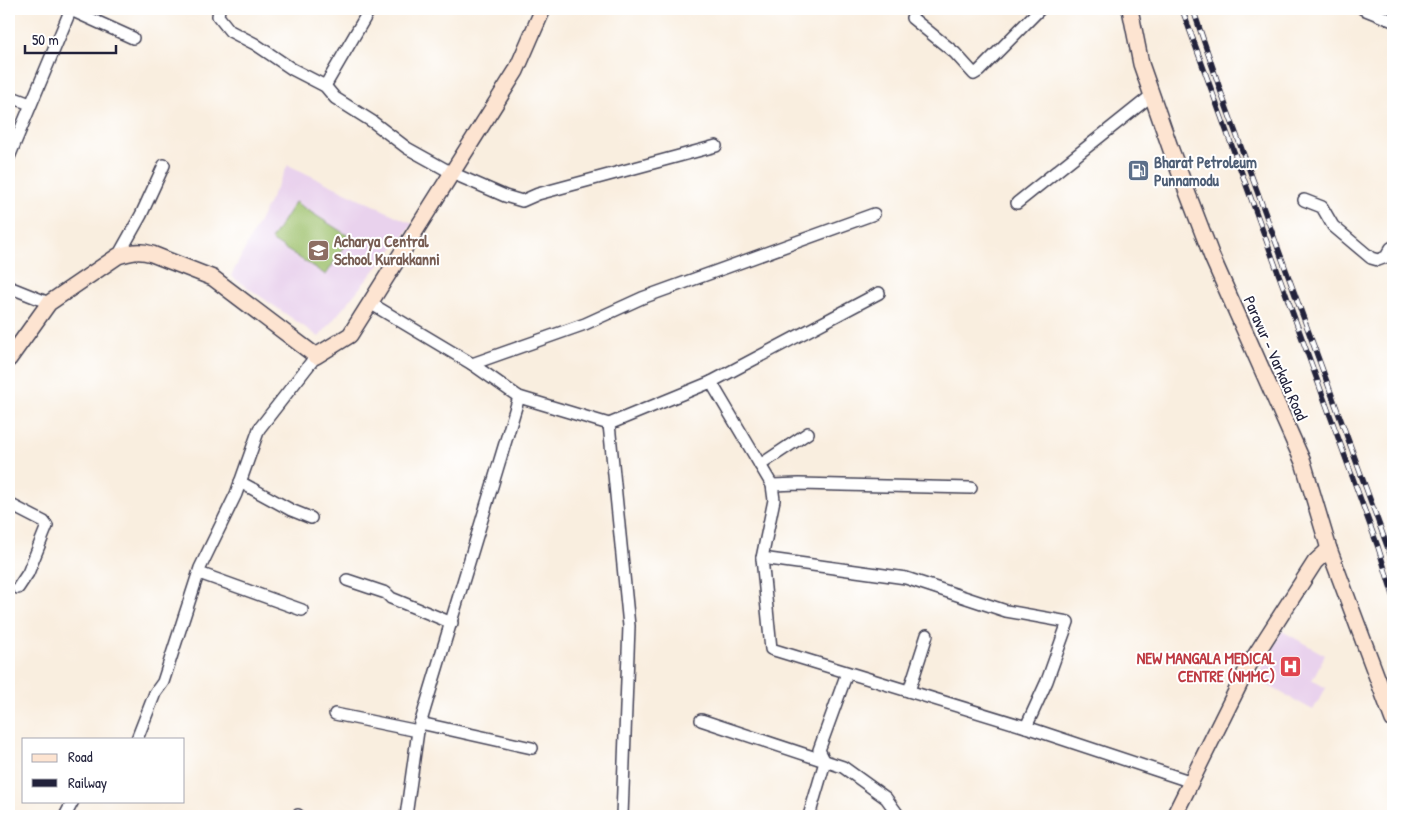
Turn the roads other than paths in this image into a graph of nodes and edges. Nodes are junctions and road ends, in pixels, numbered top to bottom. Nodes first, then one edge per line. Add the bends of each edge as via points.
1 (71, 9) edge
2 (219, 9) edge
3 (370, 9) edge
4 (543, 9) edge
5 (1040, 9) edge
6 (1130, 9) edge
7 (1363, 9) edge
8 (912, 18) dead end
9 (1393, 21) edge
10 (133, 38) dead end
11 (325, 86) junction
12 (1152, 95) junction
13 (9, 96) edge
14 (30, 104) junction
15 (716, 146) dead end
16 (9, 157) edge
17 (164, 165) dead end
18 (452, 173) junction
19 (1304, 200) dead end
20 (1017, 203) dead end
21 (874, 214) dead end
22 (1393, 247) edge
23 (118, 256) junction
24 (9, 287) edge
25 (879, 293) dead end
26 (49, 303) junction
27 (370, 303) junction
28 (316, 356) junction
29 (9, 359) edge
30 (472, 364) junction
31 (711, 382) junction
32 (519, 397) junction
33 (609, 424) junction
34 (808, 433) dead end
35 (760, 465) junction
36 (240, 482) junction
37 (772, 485) junction
38 (971, 488) dead end
39 (9, 504) edge
40 (310, 518) dead end
41 (1329, 549) junction
42 (762, 558) junction
43 (199, 573) junction
44 (347, 580) dead end
45 (18, 588) dead end
46 (302, 610) dead end
47 (452, 623) junction
48 (927, 634) dead end
49 (847, 673) junction
50 (909, 691) junction
51 (334, 714) dead end
52 (701, 720) dead end
53 (1393, 720) edge
54 (419, 727) junction
55 (1026, 727) junction
56 (138, 738) edge
57 (532, 748) dead end
58 (825, 762) junction
59 (1192, 782) junction
60 (72, 802) edge
61 (65, 816) edge
62 (406, 816) edge
63 (622, 816) edge
64 (809, 816) edge
65 (900, 816) edge
66 (1174, 816) edge

1 - 10 street
1 - 14 street
2 - 11 street via 218,16 230,31
3 - 11 street
4 - 18 main road via 516,71
5 - 8 street via 974,74 955,53
6 - 12 main road, Paravur - Varkala Road via 1141,64
7 - 9 street
11 - 18 street via 335,98 407,148
12 - 20 street
12 - 41 main road, Paravur - Varkala Road via 1212,257 1303,462
13 - 14 street
14 - 16 street
15 - 18 street via 522,201
17 - 23 street
18 - 27 main road
19 - 22 street via 1322,207 1333,226 1371,258 1386,257
21 - 30 street
23 - 26 main road
23 - 28 main road via 142,251 213,278
24 - 26 street
25 - 31 street
26 - 29 main road
27 - 28 main road via 350,335
27 - 30 street
28 - 36 street via 259,428
30 - 32 street
31 - 33 street
31 - 35 street
32 - 33 street
32 - 47 street
33 - 63 street via 629,626
34 - 35 street
35 - 37 street
36 - 40 street
36 - 43 street
37 - 38 street
37 - 42 street via 774,500
39 - 45 street via 47,526 28,573
41 - 53 main road, Paravur - Varkala Road
41 - 59 main road via 1315,562 1249,665
42 - 49 street via 771,649
42 - 55 street via 906,578 1006,611 1068,622
43 - 46 street
43 - 56 street via 163,682 155,693
44 - 47 street via 386,593
47 - 54 street
48 - 50 street
49 - 50 street
49 - 58 street via 820,750
50 - 55 street
51 - 54 street
52 - 58 street
54 - 57 street
54 - 62 street
55 - 59 street
58 - 64 street
58 - 65 street via 843,768 886,798
59 - 66 main road
60 - 61 street

